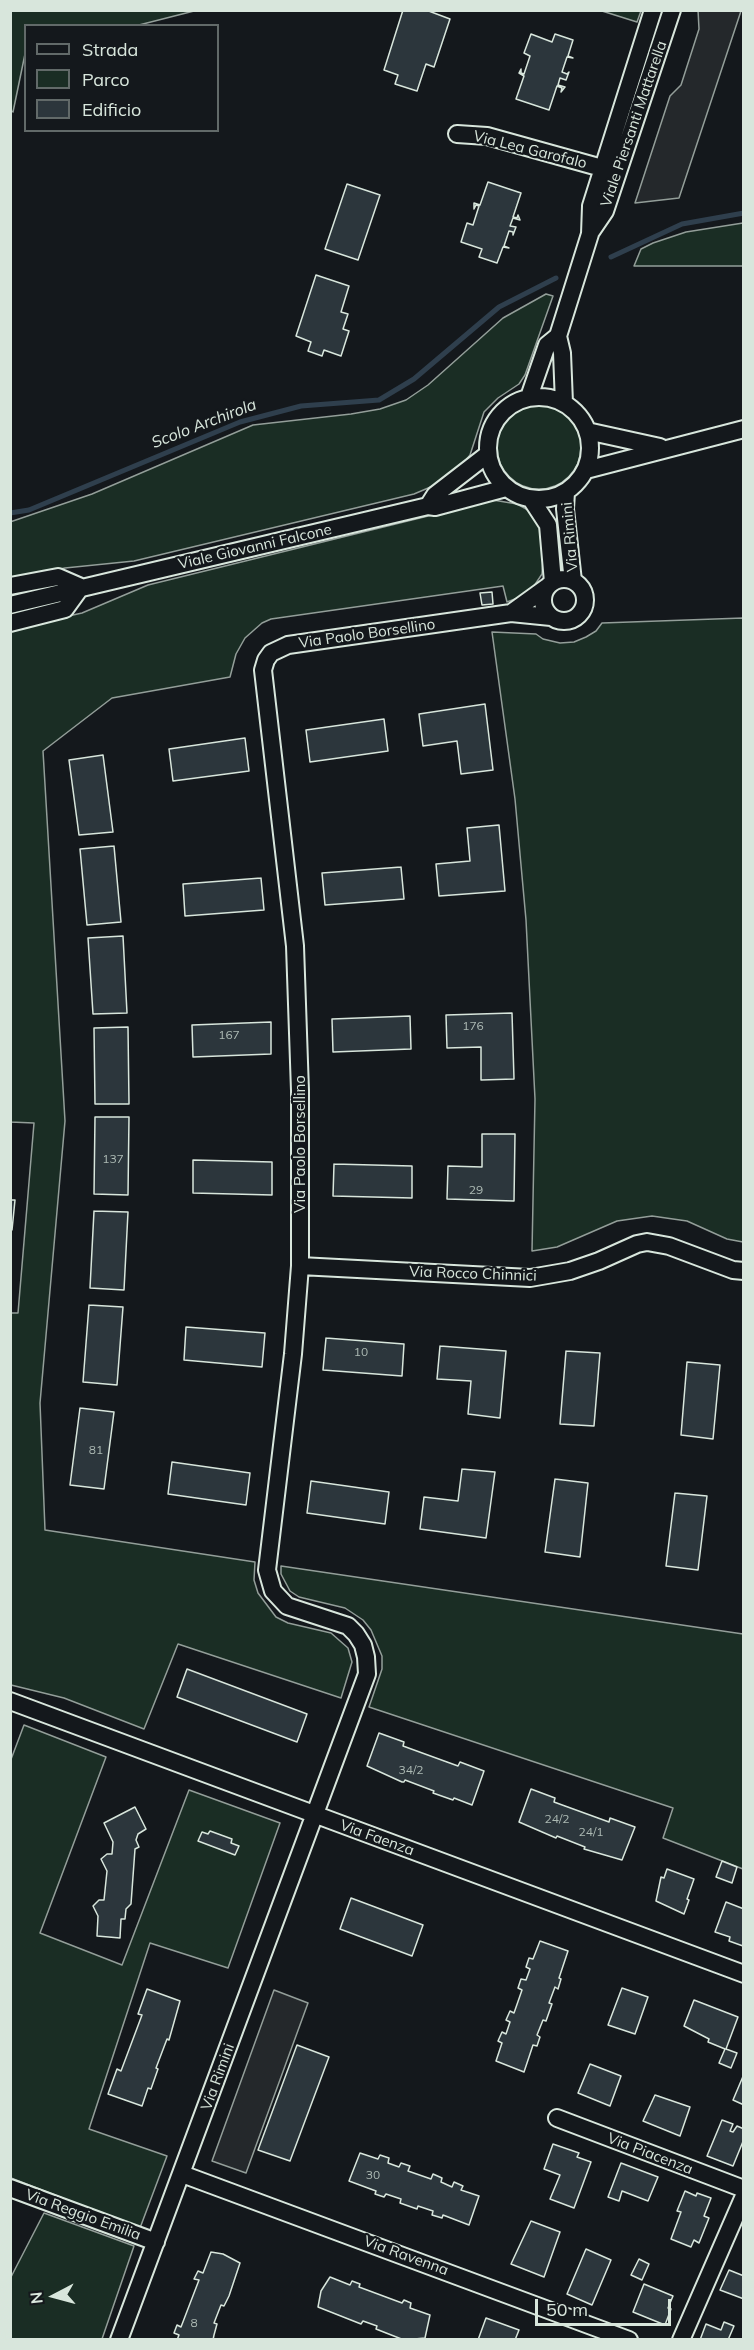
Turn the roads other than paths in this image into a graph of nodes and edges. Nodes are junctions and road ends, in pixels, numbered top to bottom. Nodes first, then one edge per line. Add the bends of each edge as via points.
1 (653, 10) edge
2 (672, 10) edge
3 (456, 134) dead end
4 (602, 168) junction
5 (590, 234) junction
6 (558, 336) junction
7 (529, 397) junction
8 (564, 403) junction
9 (744, 429) edge
10 (587, 431) junction
11 (664, 448) junction
12 (488, 454) junction
13 (586, 470) junction
14 (507, 488) junction
15 (566, 492) junction
16 (531, 499) junction
17 (428, 506) junction
18 (573, 581) junction
19 (550, 585) junction
20 (10, 586) edge
21 (81, 587) junction
22 (10, 605) edge
23 (511, 613) junction
24 (551, 617) junction
25 (10, 623) edge
26 (300, 1266) junction
27 (744, 1271) edge
28 (10, 1701) edge
29 (315, 1815) junction
30 (744, 1974) edge
31 (557, 2118) dead end
32 (182, 2174) junction
33 (10, 2187) edge
34 (744, 2189) edge
35 (744, 2196) edge
36 (156, 2242) junction
37 (119, 2340) edge
38 (629, 2340) edge
39 (681, 2340) edge

1 - 4 street, Viale Piersanti Mattarella
2 - 5 street, Viale Piersanti Mattarella via 605,211
3 - 4 street, Via Lea Garofalo via 487,136
4 - 5 street, Viale Piersanti Mattarella via 591,207
5 - 6 street, Viale Piersanti Mattarella
6 - 7 street, Viale Piersanti Mattarella via 547,345
6 - 8 street, Viale Piersanti Mattarella
7 - 8 street via 541,396
7 - 12 street via 509,406 494,422
8 - 10 street via 582,420
9 - 11 street
10 - 11 street
10 - 13 street via 590,451
11 - 13 street
12 - 14 street via 494,473
12 - 17 street via 435,495
13 - 15 street
14 - 16 street
14 - 17 street, Viale Giovanni Falcone
15 - 16 street
15 - 18 street, Via Rimini
16 - 19 street, Via Rimini via 548,525
17 - 21 street, Viale Giovanni Falcone
18 - 19 street, Via Rimini via 561,579
18 - 24 street, Via Rimini via 585,597 581,613 567,621
19 - 23 street, Via Rimini
19 - 24 street, Via Rimini via 543,603
20 - 21 street, Viale Giovanni Falcone via 57,578
21 - 22 street, Viale Giovanni Falcone
21 - 25 street via 65,609
23 - 24 street, Via Rimini
23 - 26 street, Via Paolo Borsellino via 288,645 266,660 263,670 295,946
26 - 27 street, Via Rocco Chinnici via 530,1278 570,1271 647,1242
26 - 29 street, Via Paolo Borsellino via 267,1570 273,1591 287,1606 348,1626 356,1634 365,1651 367,1674
28 - 29 street, Via Faenza
29 - 30 street, Via Faenza
29 - 32 street, Via Rimini
31 - 34 street, Via Piacenza
32 - 36 street, Via Rimini
32 - 38 street, Via Ravenna
33 - 36 street, Via Reggio Emilia
35 - 39 street
36 - 37 street, Via Rimini

